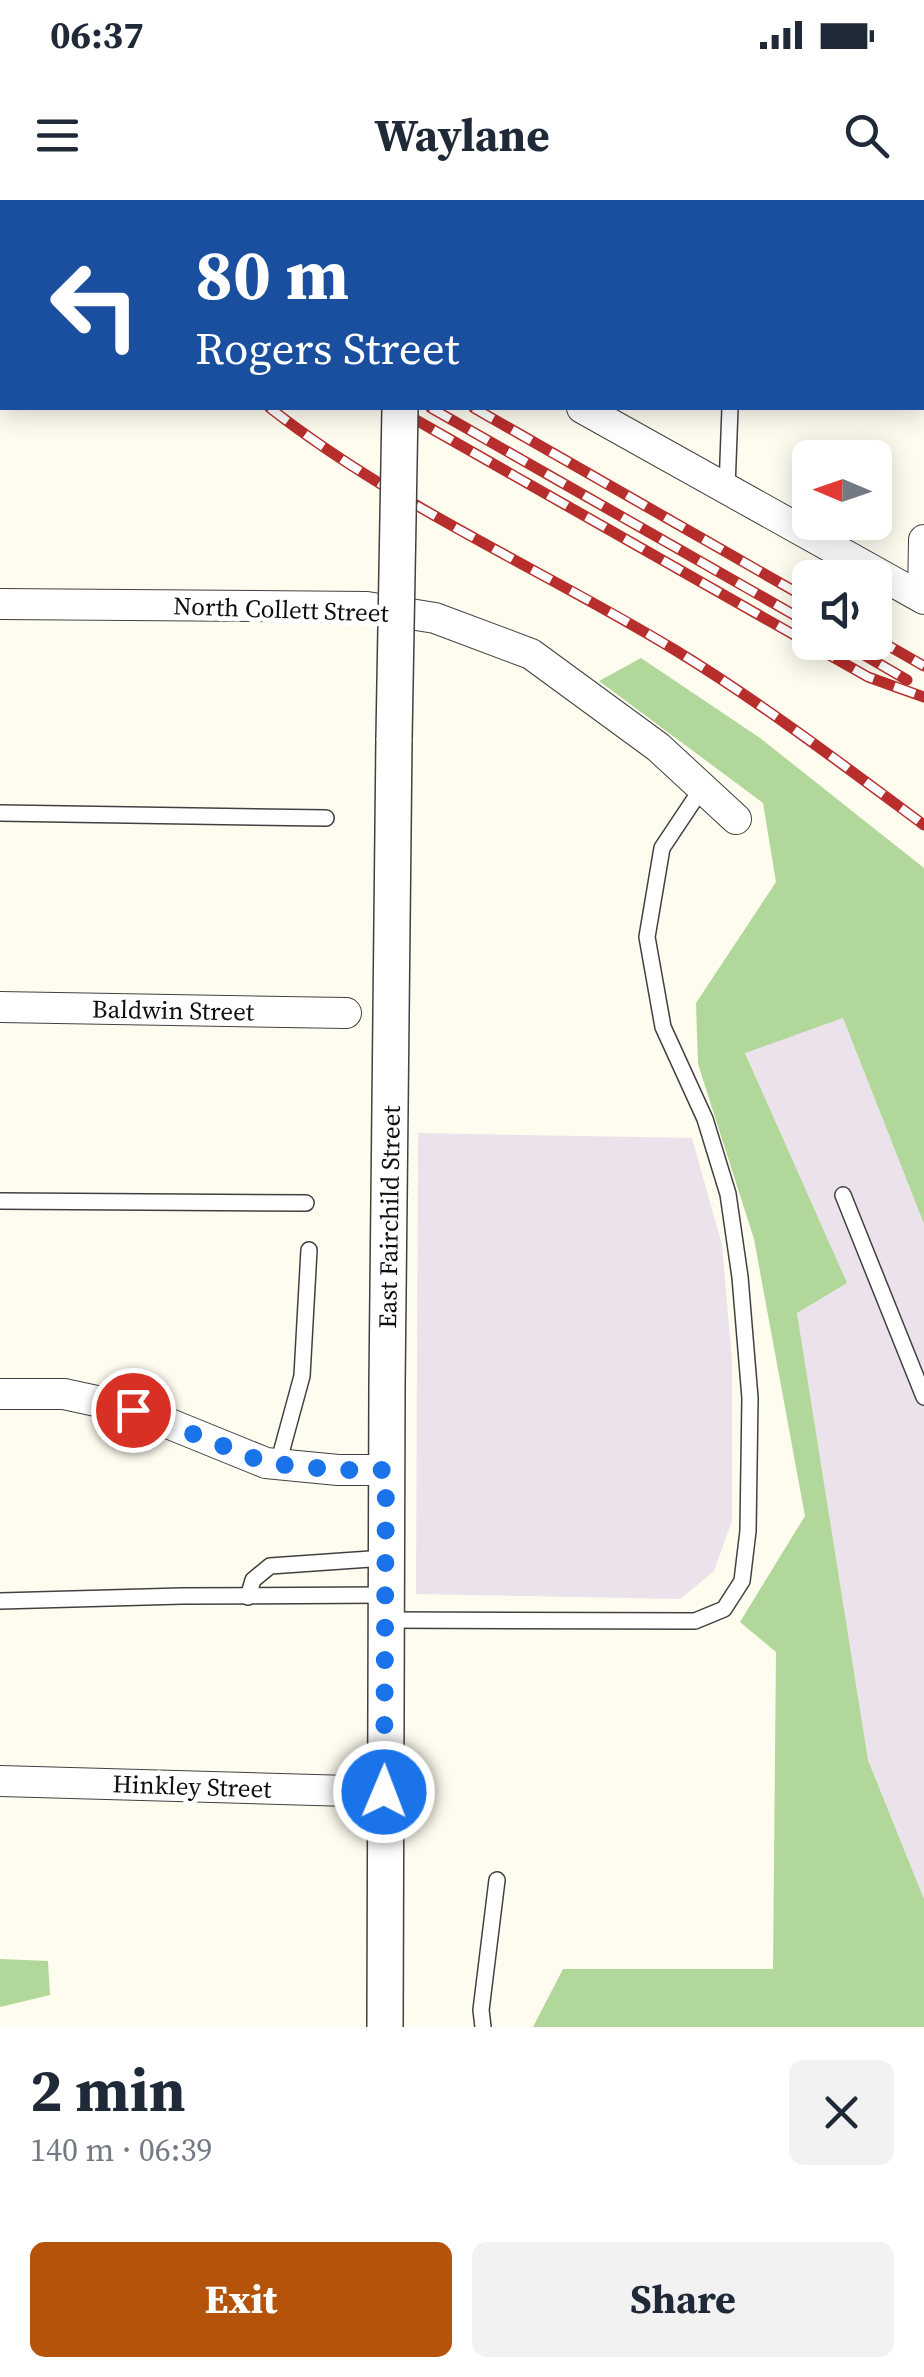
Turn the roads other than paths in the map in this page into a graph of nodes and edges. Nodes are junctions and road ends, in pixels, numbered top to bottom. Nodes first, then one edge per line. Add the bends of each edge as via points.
1 (400, 410) edge
2 (586, 410) edge
3 (730, 410) edge
4 (727, 488) junction
5 (924, 540) edge
6 (924, 598) edge
7 (0, 604) edge
8 (702, 788) junction
9 (0, 812) edge
10 (326, 818) dead end
11 (736, 819) dead end
12 (0, 1007) edge
13 (346, 1013) dead end
14 (843, 1195) dead end
15 (0, 1201) edge
16 (306, 1203) dead end
17 (309, 1250) dead end
18 (0, 1394) edge
19 (924, 1397) edge
20 (278, 1464) junction
21 (386, 1470) junction
22 (386, 1558) junction
23 (248, 1596) junction
24 (0, 1602) edge
25 (386, 1607) junction
26 (0, 1781) edge
27 (384, 1792) junction
28 (497, 1880) dead end
29 (385, 2027) edge
30 (484, 2027) edge

1 - 21 street, East Fairchild Street, bridge
2 - 4 street
3 - 4 lane
4 - 6 street
5 - 6 street
7 - 8 street, North Collett Street via 367,608 435,618 531,654 658,746
8 - 11 street, North Collett Street
8 - 25 lane via 662,848 648,937 663,1028 705,1119 728,1194 750,1398 742,1582 724,1608 695,1621
9 - 10 lane
12 - 13 street, Baldwin Street
14 - 19 lane
15 - 16 lane
17 - 20 lane via 302,1376
18 - 20 street via 64,1394 133,1410
20 - 21 street
21 - 22 street, East Fairchild Street
22 - 23 lane via 270,1566 253,1580
22 - 25 street, East Fairchild Street
23 - 24 lane
23 - 25 lane
25 - 27 street, East Fairchild Street
26 - 27 street, Hinkley Street
27 - 29 street, East Fairchild Street
28 - 30 lane

